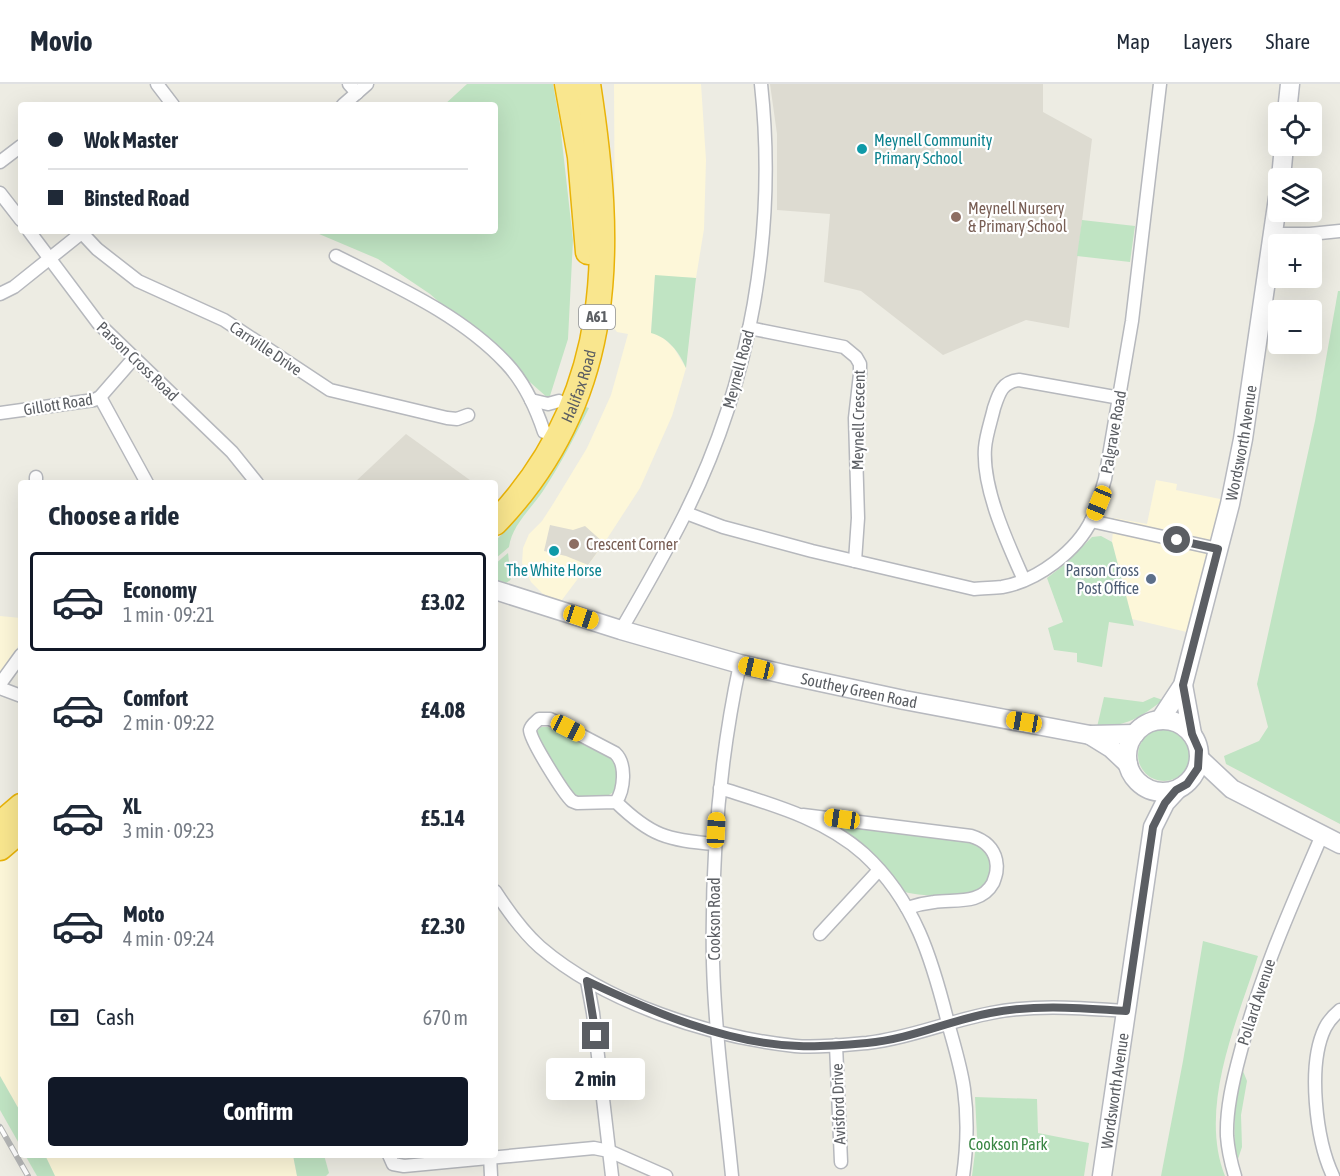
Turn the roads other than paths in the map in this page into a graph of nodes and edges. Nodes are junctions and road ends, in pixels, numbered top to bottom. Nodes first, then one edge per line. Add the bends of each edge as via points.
1 (157, 84) edge
2 (367, 84) edge
3 (567, 84) edge
4 (588, 84) edge
5 (761, 84) edge
6 (1160, 84) edge
7 (1290, 84) edge
8 (353, 89) edge
9 (171, 102) edge
10 (345, 102) edge
11 (1288, 102) edge
12 (18, 148) edge
13 (0, 162) edge
14 (0, 193) edge
15 (18, 216) edge
16 (1275, 222) edge
17 (1340, 231) edge
18 (31, 234) edge
19 (80, 234) edge
20 (85, 234) edge
21 (1273, 234) edge
22 (1310, 234) edge
23 (336, 256) dead end
24 (49, 258) junction
25 (1268, 268) edge
26 (0, 294) edge
27 (749, 328) junction
28 (134, 358) junction
29 (100, 397) junction
30 (1120, 398) junction
31 (531, 400) junction
32 (560, 400) junction
33 (0, 412) edge
34 (468, 415) dead end
35 (544, 432) junction
36 (145, 480) edge
37 (255, 480) edge
38 (498, 497) edge
39 (686, 513) junction
40 (498, 520) edge
41 (1091, 521) junction
42 (1218, 549) junction
43 (855, 561) junction
44 (1024, 580) junction
45 (498, 591) edge
46 (621, 630) junction
47 (18, 659) edge
48 (740, 664) junction
49 (1183, 685) junction
50 (0, 686) edge
51 (18, 695) edge
52 (1160, 720) junction
53 (1135, 734) junction
54 (1192, 734) junction
55 (1090, 735) junction
56 (1200, 759) junction
57 (1128, 764) junction
58 (1138, 782) junction
59 (1182, 787) junction
60 (720, 788) junction
61 (1232, 789) junction
62 (616, 802) junction
63 (800, 815) junction
64 (17, 817) edge
65 (1153, 827) junction
66 (1322, 835) junction
67 (715, 844) junction
68 (1340, 844) edge
69 (0, 848) edge
70 (879, 870) junction
71 (498, 895) edge
72 (907, 908) junction
73 (820, 934) dead end
74 (587, 981) junction
75 (1340, 1010) edge
76 (1126, 1011) junction
77 (948, 1024) junction
78 (718, 1033) junction
79 (836, 1045) junction
80 (609, 1151) junction
81 (498, 1155) edge
82 (390, 1158) edge
83 (473, 1158) edge
84 (490, 1158) edge
85 (841, 1162) dead end
86 (491, 1176) edge
87 (612, 1176) edge
88 (666, 1176) edge
89 (732, 1176) edge
90 (963, 1176) edge
91 (1102, 1176) edge
92 (1235, 1176) edge
93 (1333, 1176) edge

1 - 9 street
2 - 8 street
3 - 32 highway, Halifax Road / A61 via 580,157 588,247 581,334
4 - 40 highway, Halifax Road / A61 via 603,211 602,289 594,336 576,396 550,451
5 - 27 street, Meynell Road via 765,211
6 - 30 street, Palgrave Road via 1146,218
7 - 11 street
8 - 10 street
12 - 13 street
14 - 15 street
16 - 21 street, Wordsworth Avenue
17 - 22 street
18 - 24 street, Parson Cross Road
19 - 24 street
20 - 34 street, Carrville Drive via 97,249 138,281 224,320 330,390 447,418
23 - 31 street, Halifax Road via 454,320 508,365
24 - 26 street
24 - 28 street, Parson Cross Road via 98,323
25 - 42 street, Wordsworth Avenue via 1243,439
27 - 39 street, Meynell Road via 724,420
27 - 43 street, Meynell Crescent via 844,347 860,364 855,439
28 - 29 street, Gillott Road
28 - 37 street, Parson Cross Road via 232,452
29 - 33 street, Gillott Road
29 - 36 street
30 - 41 street, Palgrave Road via 1105,479
30 - 44 street via 1019,380 1011,381 999,393 985,448 986,464 1005,538
31 - 32 street, Halifax Road via 548,404
31 - 35 street, Halifax Road
32 - 35 highway, Halifax Road / A61
35 - 38 highway, Halifax Road / A61
39 - 43 street, Palgrave Road via 751,535
39 - 46 street, Meynell Road
41 - 42 street
41 - 44 street, Palgrave Road via 1058,560
42 - 49 street, Wordsworth Avenue
43 - 44 street, Palgrave Road via 974,589
45 - 46 street, Southey Green Road
46 - 48 street, Southey Green Road
47 - 50 street
48 - 55 street, Southey Green Road
48 - 60 street, Cookson Road
49 - 52 street, Wordsworth Avenue
49 - 54 street, Wordsworth Avenue
50 - 51 street
52 - 53 street
52 - 54 street via 1172,721
53 - 55 street, Southey Green Road
53 - 57 street via 1127,753
54 - 56 street
55 - 57 street, Southey Green Road
56 - 59 street via 1194,777
56 - 61 street
57 - 58 street
58 - 59 street via 1156,792
58 - 65 street, Wordsworth Avenue
59 - 61 street via 1209,784
59 - 65 street, Wordsworth Avenue via 1165,803
60 - 63 street
60 - 67 street, Cookson Road
61 - 66 street
62 - 62 street via 578,803 568,797 533,738 532,726 539,719 550,719 615,753 622,763 622,790
62 - 67 street via 653,832 685,842
63 - 70 street via 839,836
63 - 72 street via 971,836 989,846 997,867 984,894 975,899
64 - 69 highway
65 - 76 street, Wordsworth Avenue
66 - 68 street
66 - 92 street, Pollard Avenue via 1263,976 1235,1071 1227,1134
67 - 78 street, Cookson Road via 713,965
70 - 72 street
70 - 73 street
71 - 74 street via 524,931
72 - 77 street via 928,950
74 - 78 street
74 - 80 street
75 - 93 street via 1319,1043 1316,1065 1321,1134
76 - 77 street via 1023,1009
76 - 91 street, Wordsworth Avenue
77 - 79 street via 908,1036
77 - 90 street via 964,1089 967,1129
78 - 79 street via 797,1046
78 - 89 street, Cookson Road
79 - 85 street, Avisford Drive
80 - 81 street via 594,1148
80 - 87 street
80 - 88 street
82 - 83 street via 393,1164 404,1166
84 - 86 street

